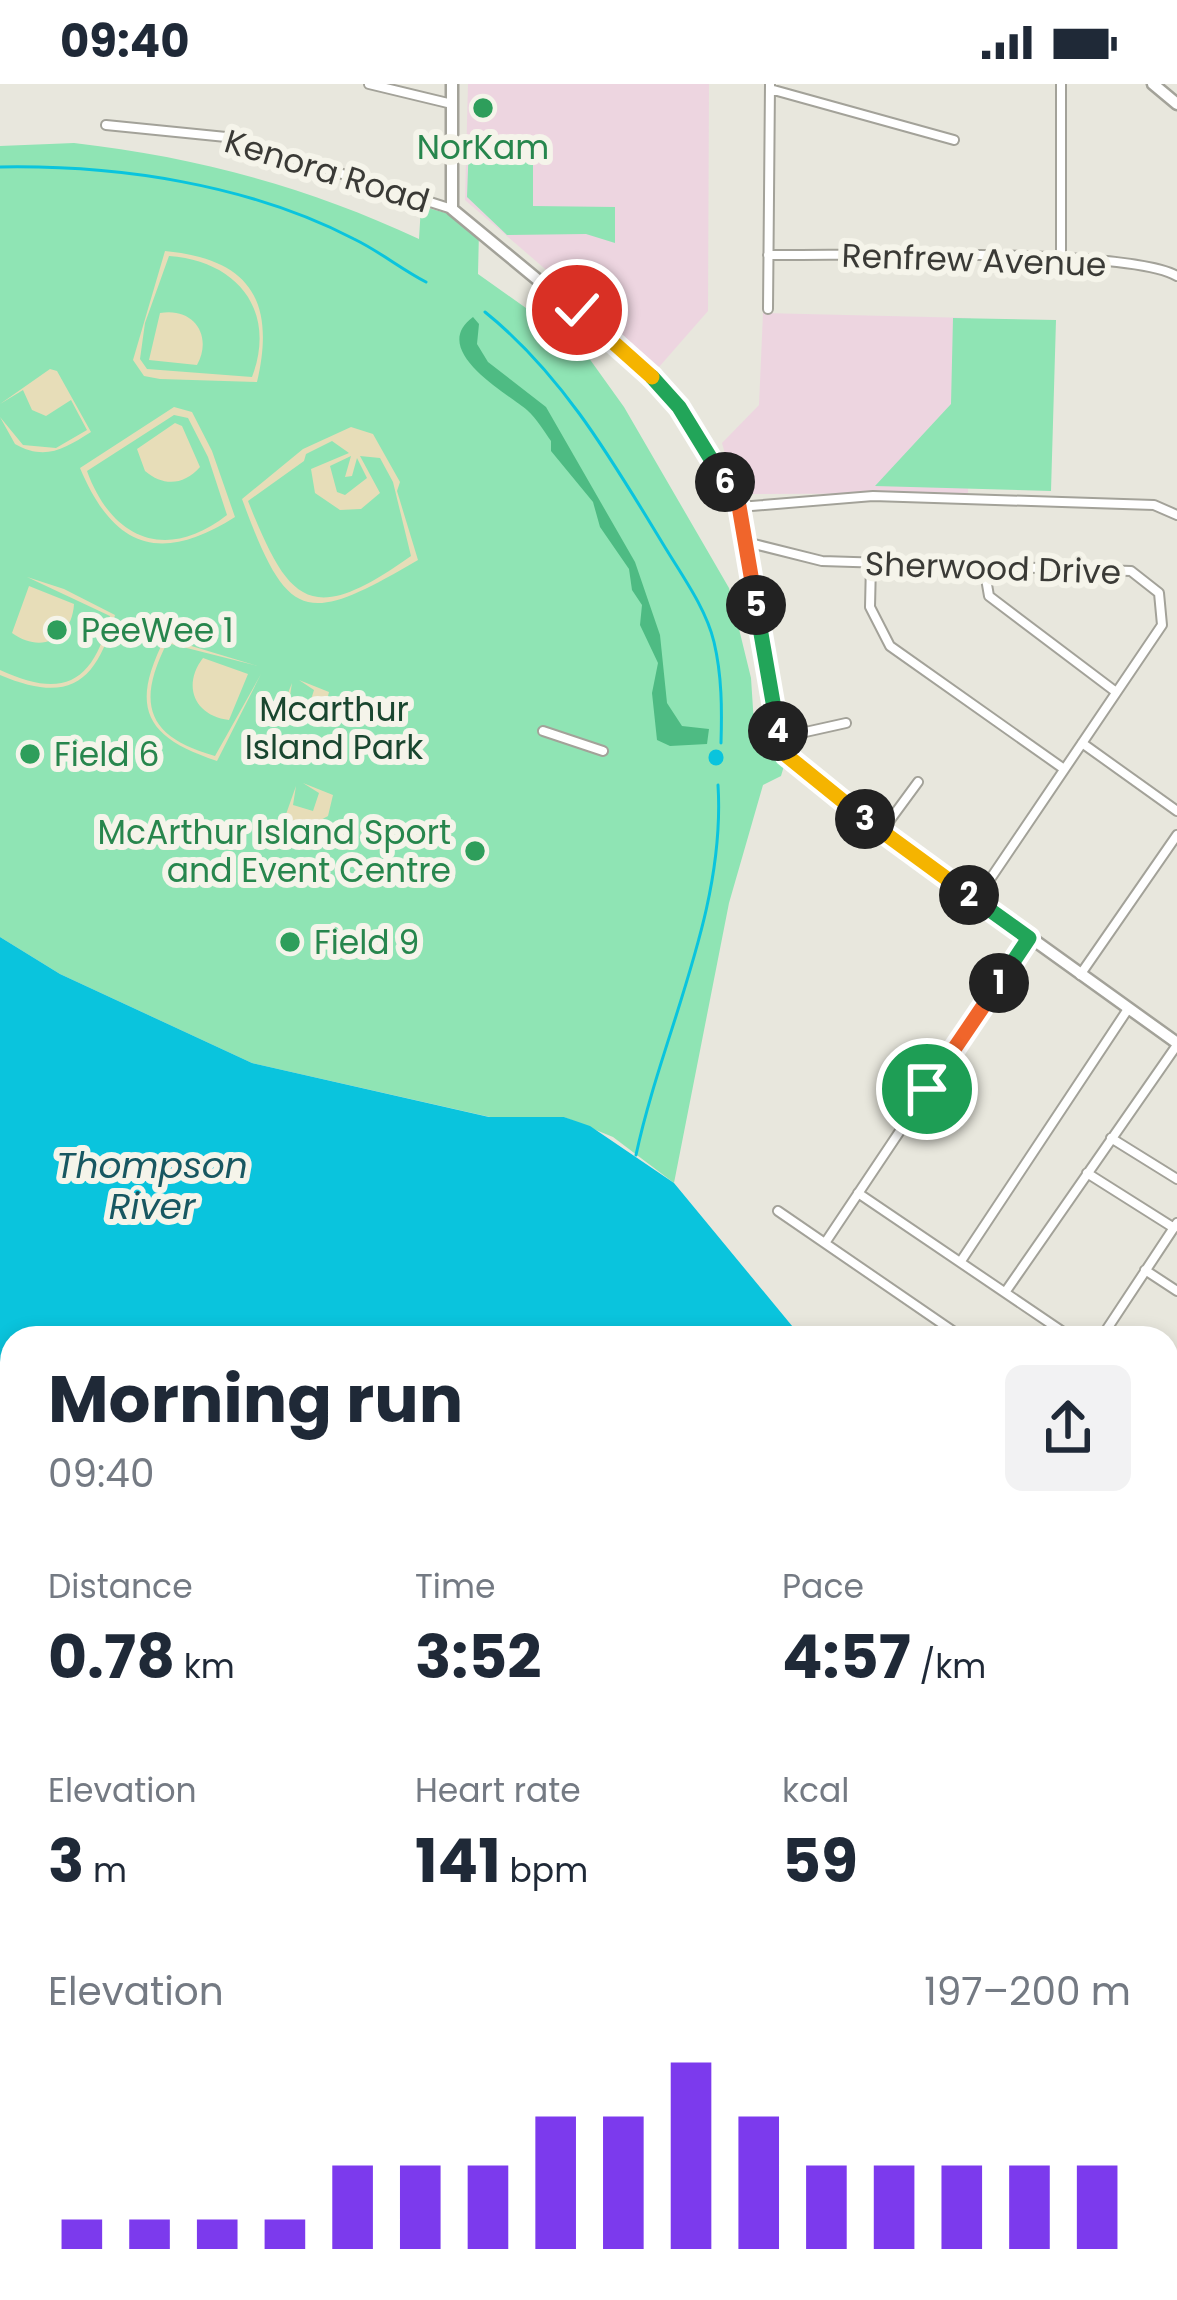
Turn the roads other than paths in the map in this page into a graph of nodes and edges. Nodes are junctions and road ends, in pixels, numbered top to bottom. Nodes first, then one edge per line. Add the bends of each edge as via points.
1 (369, 84) edge
2 (452, 84) edge
3 (1061, 84) edge
4 (1154, 84) edge
5 (770, 87) edge
6 (452, 104) junction
7 (1177, 104) edge
8 (106, 125) dead end
9 (954, 140) dead end
10 (452, 208) junction
11 (768, 255) junction
12 (1061, 260) junction
13 (1177, 276) edge
14 (768, 309) dead end
15 (739, 506) junction
16 (1177, 515) edge
17 (745, 542) junction
18 (871, 563) junction
19 (984, 567) junction
20 (1116, 692) junction
21 (846, 723) dead end
22 (543, 731) dead end
23 (779, 737) junction
24 (1082, 743) junction
25 (603, 751) dead end
26 (1064, 769) junction
27 (918, 782) dead end
28 (1177, 811) edge
29 (882, 831) junction
30 (1177, 835) edge
31 (976, 900) junction
32 (1029, 938) junction
33 (1080, 975) junction
34 (1128, 1010) junction
35 (1177, 1044) edge
36 (1111, 1138) junction
37 (1087, 1173) junction
38 (1177, 1179) edge
39 (858, 1192) junction
40 (778, 1211) dead end
41 (1175, 1226) edge
42 (825, 1244) junction
43 (962, 1261) junction
44 (1145, 1270) junction
45 (1006, 1291) junction
46 (1177, 1291) edge
47 (945, 1326) edge
48 (1055, 1326) edge
49 (1108, 1326) edge

1 - 6 street
2 - 6 street
3 - 12 street
4 - 7 street
5 - 9 street
5 - 11 street
6 - 10 street
8 - 10 street, Kenora Road via 226,137
10 - 15 street, Kenora Road via 650,374
11 - 12 street, Renfrew Avenue
11 - 14 street
12 - 13 street, Renfrew Avenue via 1145,265
15 - 16 street via 873,496 1154,506
15 - 17 street, Kenora Road
17 - 18 street, Sherwood Drive via 822,562
17 - 23 street, Kenora Road
18 - 19 street, Sherwood Drive
18 - 26 street via 870,607 890,646
19 - 20 street via 989,596
19 - 20 street, Sherwood Drive via 1131,571 1150,580 1164,605 1162,625
20 - 24 street, Sherwood Drive
21 - 23 street
22 - 25 street
23 - 29 street, Kenora Road via 786,755
24 - 26 street, Sherwood Drive
24 - 28 street
26 - 31 street, Sherwood Drive
27 - 29 street
29 - 31 street
30 - 33 street
31 - 32 street
32 - 33 street
32 - 39 street
33 - 34 street
34 - 35 street
34 - 43 street
35 - 36 street
36 - 37 street
36 - 38 street
37 - 41 street
37 - 45 street
39 - 42 street
39 - 43 street
40 - 42 street
41 - 44 street
42 - 47 street
43 - 45 street
44 - 46 street
44 - 49 street
45 - 48 street

